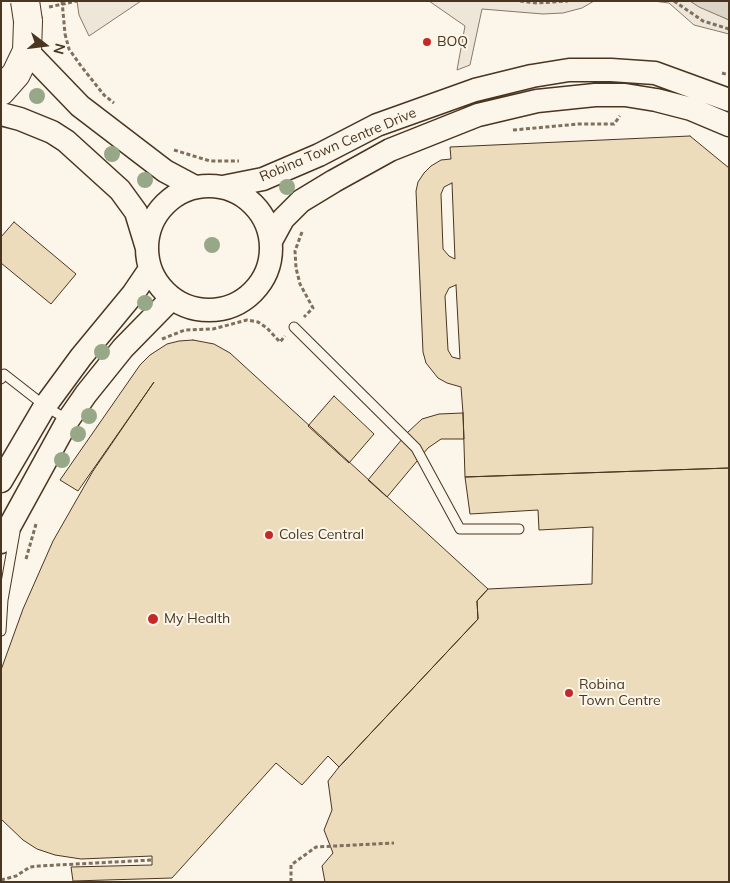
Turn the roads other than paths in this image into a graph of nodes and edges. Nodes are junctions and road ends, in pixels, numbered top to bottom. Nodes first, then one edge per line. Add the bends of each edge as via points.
1 (27, 11) edge
2 (27, 51) junction
3 (569, 70) junction
4 (1, 91) edge
5 (570, 96) junction
6 (729, 100) edge
7 (1, 114) edge
8 (729, 125) edge
9 (195, 187) junction
10 (223, 187) junction
11 (271, 241) junction
12 (149, 259) junction
13 (172, 298) junction
14 (294, 327) road end
15 (1, 379) edge
16 (45, 406) junction
17 (68, 420) junction
18 (1, 482) edge
19 (28, 515) junction
20 (519, 529) dead end
21 (1, 542) edge
22 (1, 631) edge

1 - 2 main road
2 - 4 main road via 16,74
2 - 9 street via 87,112 165,172
3 - 5 street
3 - 6 street, Robina Town Centre Drive via 655,73
3 - 10 street, Robina Town Centre Drive via 476,90 378,125 263,179
5 - 8 street, Robina Town Centre Drive via 625,95 656,100 691,109
5 - 11 street, Robina Town Centre Drive via 478,116 390,150 301,201 283,219
7 - 12 street via 52,132 120,190 136,212
9 - 10 street
9 - 12 street via 176,196 160,210 150,228
10 - 11 street via 241,194 256,206
11 - 13 street via 268,267 240,303 205,311 188,307
12 - 13 street via 159,285
12 - 16 street via 133,294
13 - 17 street via 102,372
14 - 20 lane via 416,448 460,529
15 - 16 lane via 4,374
16 - 17 lane
16 - 18 street
17 - 19 street
19 - 21 street
19 - 22 lane via 4,600

